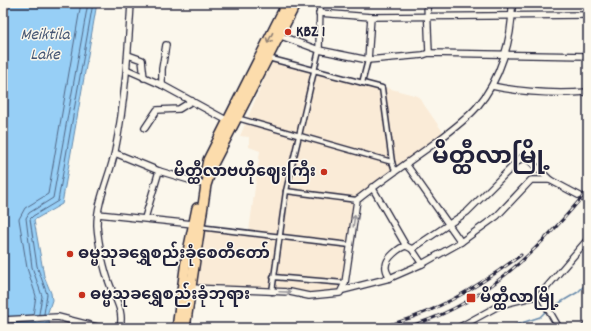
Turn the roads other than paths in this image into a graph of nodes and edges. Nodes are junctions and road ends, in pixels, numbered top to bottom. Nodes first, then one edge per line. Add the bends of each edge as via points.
1 (131, 3) edge
2 (288, 3) edge
3 (296, 3) edge
4 (320, 3) edge
5 (427, 3) edge
6 (512, 3) edge
7 (319, 13) junction
8 (428, 16) junction
9 (588, 16) edge
10 (512, 17) junction
11 (371, 18) junction
12 (280, 36) junction
13 (166, 45) dead end
14 (319, 50) junction
15 (429, 53) junction
16 (504, 54) junction
17 (128, 56) junction
18 (588, 56) edge
19 (268, 58) junction
20 (368, 60) junction
21 (128, 70) junction
22 (315, 70) junction
23 (144, 78) junction
24 (362, 83) junction
25 (162, 85) junction
26 (492, 86) junction
27 (588, 92) edge
28 (192, 101) junction
29 (237, 118) junction
30 (228, 121) junction
31 (145, 128) dead end
32 (300, 135) junction
33 (115, 153) junction
34 (392, 162) junction
35 (406, 164) junction
36 (538, 169) junction
37 (160, 171) junction
38 (395, 171) junction
39 (531, 180) junction
40 (550, 180) junction
41 (204, 184) junction
42 (372, 188) junction
43 (286, 191) junction
44 (357, 200) junction
45 (587, 201) edge
46 (98, 214) junction
47 (145, 218) junction
48 (448, 224) junction
49 (196, 225) junction
50 (279, 236) junction
51 (588, 239) edge
52 (461, 242) junction
53 (350, 245) junction
54 (406, 246) junction
55 (412, 249) junction
56 (422, 264) junction
57 (273, 277) junction
58 (390, 278) junction
59 (345, 283) junction
60 (190, 288) junction
61 (343, 290) junction
62 (272, 292) junction
63 (540, 295) junction
64 (3, 320) edge
65 (588, 324) edge
66 (101, 328) edge
67 (120, 328) edge
68 (177, 328) edge
69 (185, 328) edge
70 (458, 328) edge
71 (559, 328) edge
72 (584, 328) edge

1 - 17 street
2 -> 30 highway
3 - 12 highway
4 - 7 street
5 - 8 street
6 - 10 street
7 - 11 street
7 - 14 street
8 - 10 street
8 - 11 street
8 - 15 street
9 - 10 street
10 - 16 street
11 - 20 street
12 - 14 street
12 - 19 highway
13 - 25 street
14 - 20 street
14 - 22 street
15 - 16 street
15 - 20 street
16 - 18 street
16 - 26 street
17 - 21 street
17 - 23 street via 142,60
19 - 22 street
19 - 29 highway
20 - 24 street
21 - 23 street
21 - 33 street
22 - 24 street
22 - 32 street
23 - 25 street
24 - 34 street via 382,88
25 - 28 street
26 - 27 street via 535,92
26 - 35 street via 477,108 454,129
28 - 30 street
28 - 31 street via 178,109 157,110
29 - 32 street
29 - 49 highway via 213,164
30 - 41 highway via 208,160
32 - 34 street
32 - 43 street
33 - 37 street
33 - 46 street
34 - 38 street
35 - 38 street
35 - 48 street
36 - 39 street
36 - 40 street
36 - 48 street via 528,159 521,158 480,201
37 - 41 street
37 - 47 street
38 - 42 street
39 - 40 street
39 - 52 street via 497,216
40 - 45 street
41 - 49 highway
42 - 44 street
42 - 54 street
43 - 44 street
43 - 50 street
53 -> 44 street
46 - 47 street
46 - 67 street via 97,226 101,248 122,319
47 - 49 street
48 - 52 street
48 - 55 street
49 - 50 street
49 - 60 highway
49 - 68 highway
50 - 53 street
50 - 57 street
51 - 63 street
52 - 56 street
53 - 59 street
54 - 55 street
54 - 58 street via 386,263
55 - 56 street
56 - 58 street
57 - 59 street
57 - 62 street
58 - 61 street
59 - 61 street
60 - 62 street
60 - 69 highway
62 -> 61 street via 309,296 336,294
63 - 70 street via 500,305
63 - 71 street
64 - 66 street via 50,317
65 - 72 street

